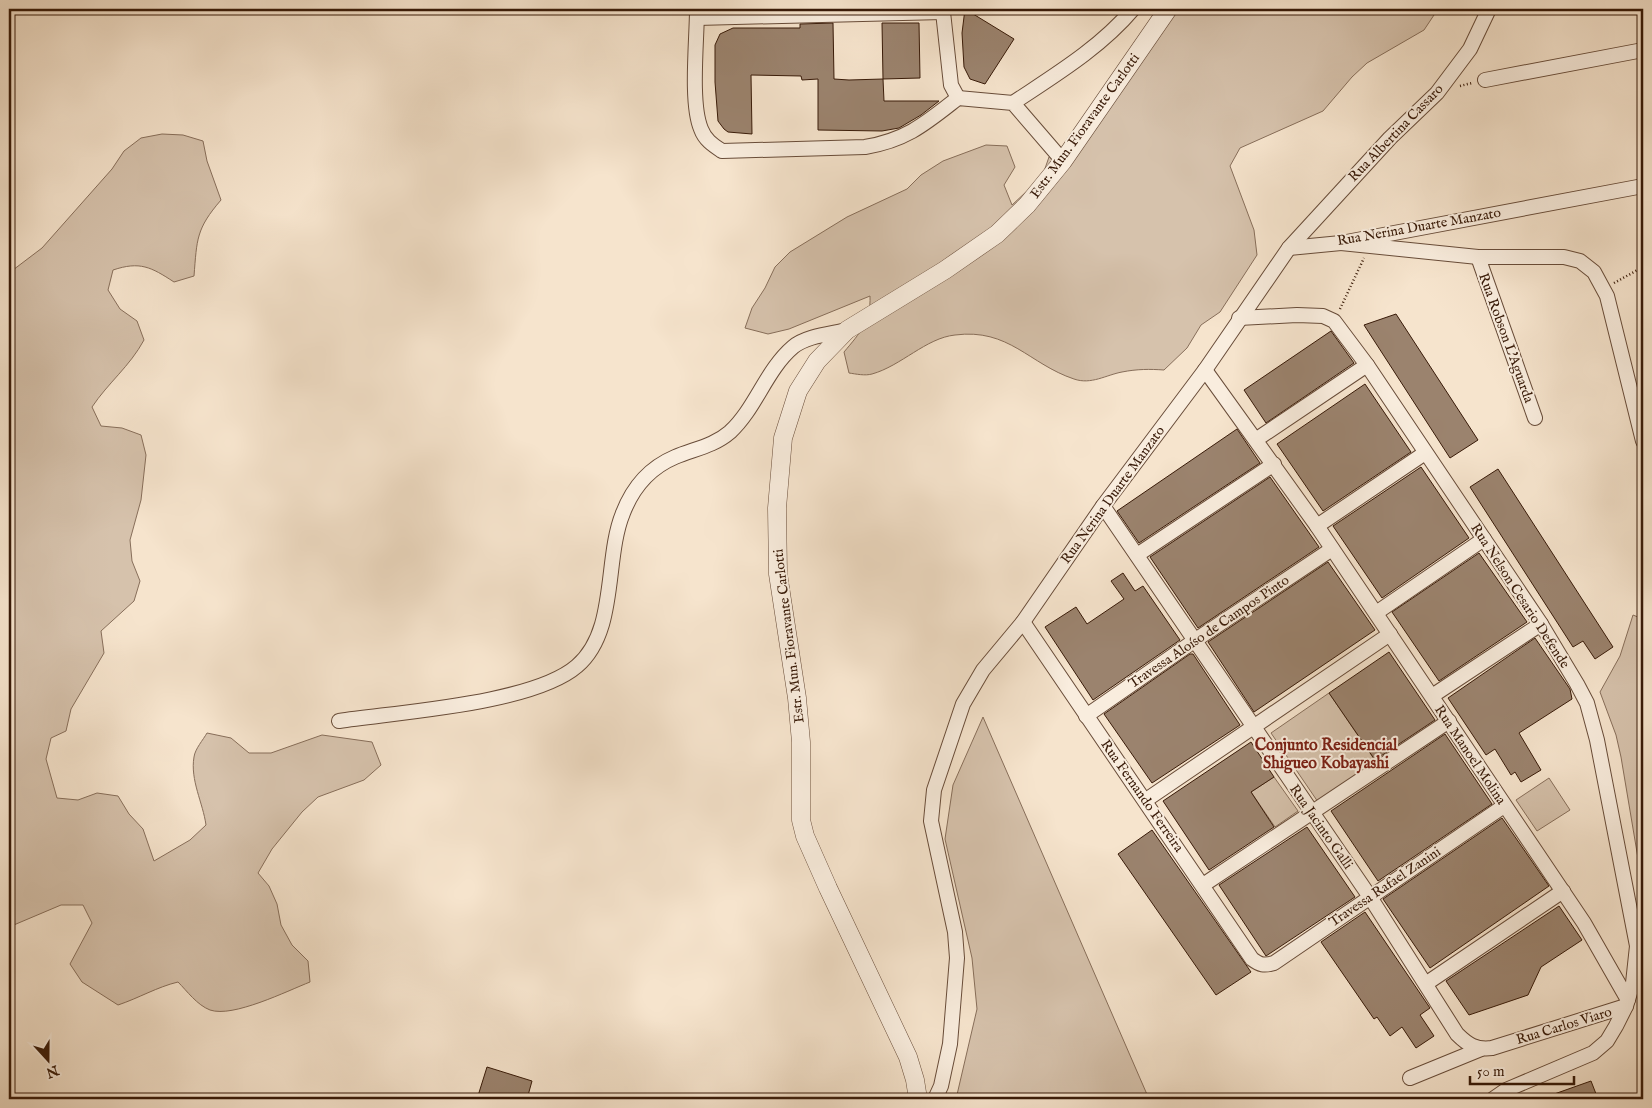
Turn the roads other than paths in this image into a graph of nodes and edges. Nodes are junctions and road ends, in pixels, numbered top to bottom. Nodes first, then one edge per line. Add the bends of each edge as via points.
1 (1133, 9) edge
2 (1168, 9) edge
3 (1488, 9) edge
4 (944, 10) edge
5 (697, 13) edge
6 (1643, 50) edge
7 (1485, 80) dead end
8 (958, 98) junction
9 (1013, 103) junction
10 (1063, 161) junction
11 (1643, 186) edge
12 (1341, 242) junction
13 (1289, 248) junction
14 (1478, 257) junction
15 (1239, 318) junction
16 (847, 330) junction
17 (1366, 365) junction
18 (1205, 370) junction
19 (1535, 418) dead end
20 (1257, 439) junction
21 (1643, 441) edge
22 (1424, 453) junction
23 (1274, 464) junction
24 (1103, 506) junction
25 (1316, 526) junction
26 (1484, 540) junction
27 (1332, 549) junction
28 (1137, 555) junction
29 (1376, 613) junction
30 (1023, 622) junction
31 (1541, 624) junction
32 (1390, 634) junction
33 (1194, 640) junction
34 (1432, 696) junction
35 (1086, 716) junction
36 (339, 721) dead end
37 (1449, 722) junction
38 (1253, 728) junction
39 (1146, 800) junction
40 (1504, 806) junction
41 (1312, 812) junction
42 (1203, 884) junction
43 (1563, 891) junction
44 (1370, 897) junction
45 (1265, 966) joint
46 (1426, 983) junction
47 (1627, 1003) junction
48 (1477, 1048) junction
49 (1410, 1078) dead end
50 (918, 1099) edge
51 (935, 1099) edge
52 (1493, 1099) edge

1 - 9 street via 1105,37
2 - 10 street, Estr. Mun. Fioravante Carlotti
3 - 13 street, Rua Albertina Cassaro via 1470,49 1436,93
4 - 5 street
4 - 8 street via 951,85
5 - 8 street via 696,111 701,131 722,151 885,144 914,132
6 - 7 street
8 - 9 street
9 - 10 street
10 - 16 street, Estr. Mun. Fioravante Carlotti via 1027,205 997,234
11 - 12 street, Rua Nerina Duarte Manzato
12 - 13 street, Rua Nerina Duarte Manzato
12 - 14 street
13 - 15 street, Rua Nerina Duarte Manzato
14 - 19 street, Rua Robson L'Aguarda
14 - 21 street via 1564,257 1580,261 1594,272 1607,296
15 - 17 street, Rua Nelson Cesario Defende via 1323,316 1334,321
15 - 18 street, Rua Nerina Duarte Manzato
16 - 36 street via 794,346 730,433 715,443 669,460 642,479 623,512 616,532 609,590 596,641 577,666 547,683 500,696
16 - 50 street, Estr. Mun. Fioravante Carlotti via 817,361 798,391 782,446 777,508 778,574 797,698 801,742 801,820 805,836 908,1057
17 - 20 street
17 - 22 street, Rua Nelson Cesario Defende
18 - 20 street, Rua Manoel Molina
18 - 24 street, Rua Nerina Duarte Manzato
20 - 23 street, Rua Manoel Molina
22 - 25 street
22 - 26 street, Rua Nelson Cesario Defende
23 - 25 street, Rua Manoel Molina
23 - 28 street
24 - 28 street, Rua Jacinto Galli
24 - 30 street, Rua Nerina Duarte Manzato
25 - 27 street, Rua Manoel Molina
26 - 29 street
26 - 31 street, Rua Nelson Cesario Defende
27 - 29 street, Rua Manoel Molina
27 - 33 street, Travessa Aloíso de Campos Pinto
28 - 33 street, Rua Jacinto Galli
29 - 32 street, Rua Manoel Molina
30 - 35 street, Rua Fernando Ferreira
30 - 51 street, Rua Nerina Duarte Manzato via 983,670 963,704 934,790 931,821 955,932 957,958 950,1044
31 - 34 street
31 - 47 street, Rua Nelson Cesario Defende via 1578,684 1597,740 1637,946 1636,967
32 - 34 street, Rua Manoel Molina
32 - 38 street
33 - 35 street, Travessa Aloíso de Campos Pinto
33 - 38 street, Rua Jacinto Galli
34 - 37 street, Rua Manoel Molina
35 - 39 street, Rua Fernando Ferreira
37 - 40 street, Rua Manoel Molina
37 - 41 street
38 - 39 street
38 - 41 street, Rua Jacinto Galli
39 - 42 street, Rua Fernando Ferreira
40 - 43 street, Rua Manoel Molina
40 - 44 street, Travessa Rafael Zanini
41 - 42 street
41 - 44 street, Rua Jacinto Galli
42 - 45 street, Rua Fernando Ferreira via 1252,959
43 - 46 street
43 - 47 street, Rua Manoel Molina via 1601,951
44 - 45 street, Travessa Rafael Zanini
44 - 46 street, Rua Jacinto Galli
46 - 48 street, Rua Jacinto Galli via 1457,1034
47 - 48 street, Rua Carlos Viaro via 1510,1042
47 - 52 street via 1607,1041 1593,1053 1506,1090
48 - 49 street, Rua Carlos Viaro

